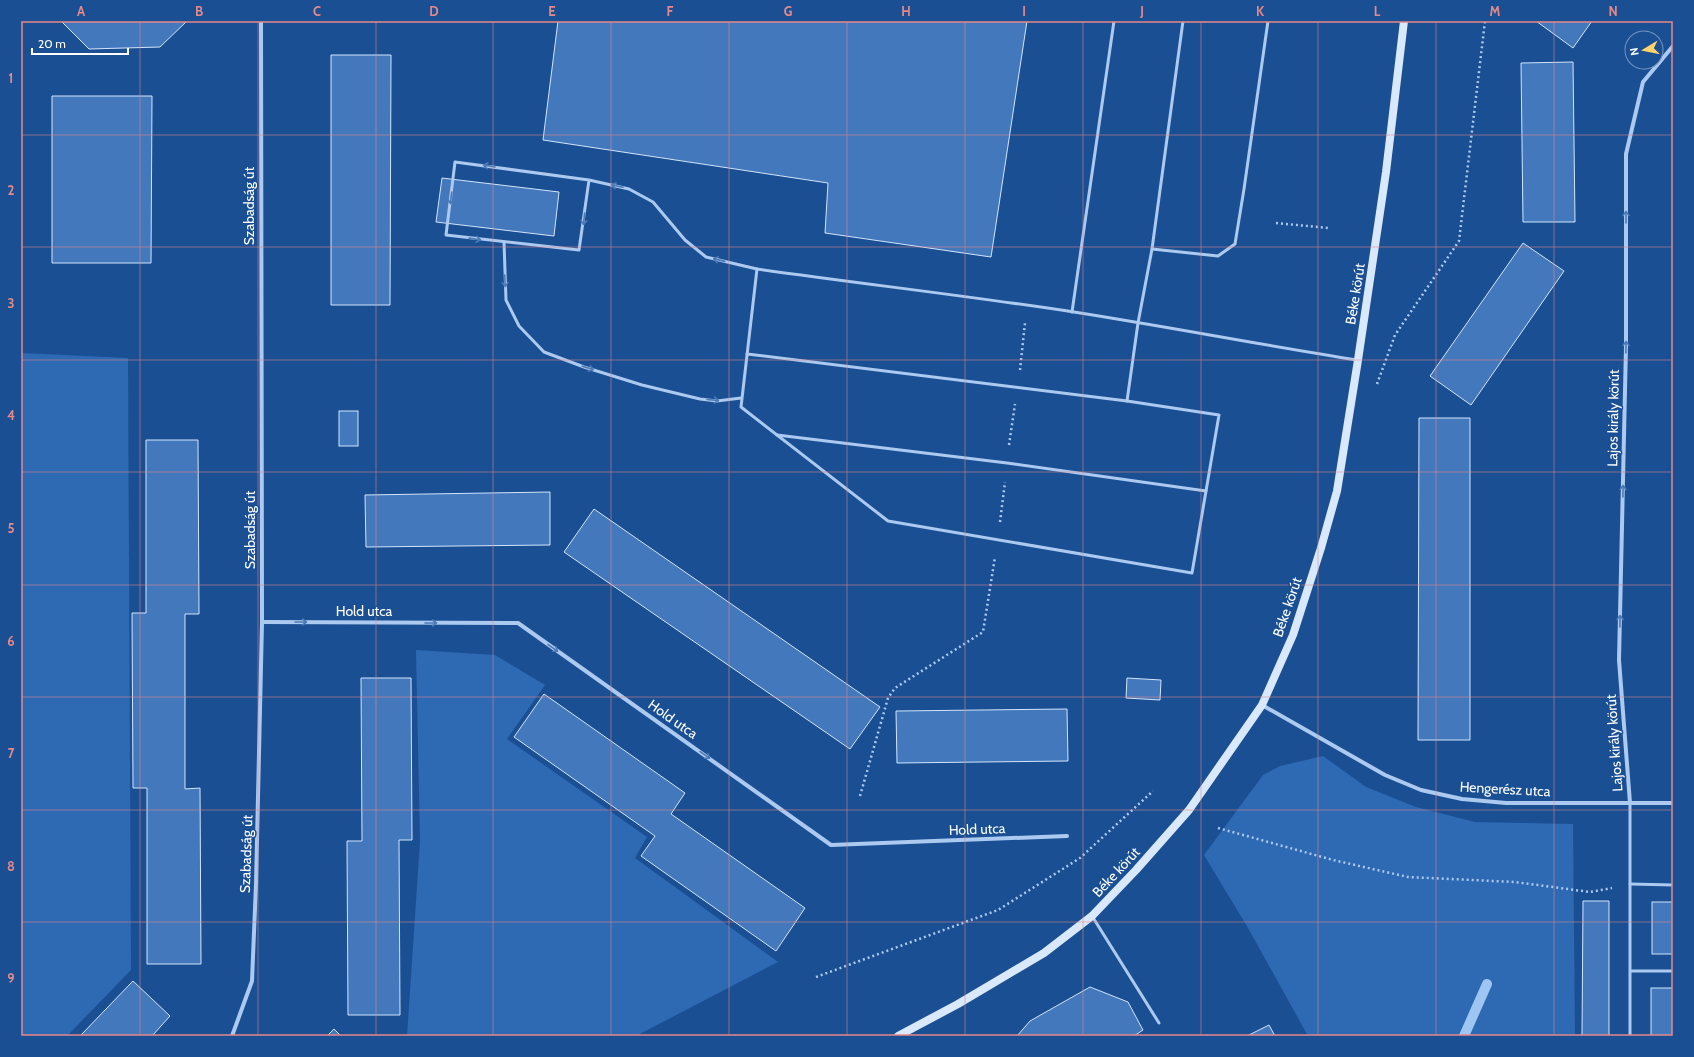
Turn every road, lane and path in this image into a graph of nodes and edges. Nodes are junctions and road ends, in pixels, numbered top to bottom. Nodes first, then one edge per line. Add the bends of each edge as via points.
1 (260, 21) edge
2 (1114, 21) edge
3 (1184, 21) edge
4 (1268, 21) edge
5 (1404, 21) edge
6 (1485, 21) edge
7 (1673, 46) edge
8 (588, 180) junction
9 (1276, 223) dead end
10 (1328, 228) dead end
11 (504, 242) junction
12 (1152, 249) junction
13 (757, 269) junction
14 (1028, 306) junction
15 (1072, 312) junction
16 (1138, 322) junction
17 (747, 354) junction
18 (1358, 360) junction
19 (1376, 387) dead end
20 (1017, 388) junction
21 (741, 398) junction
22 (1127, 401) junction
23 (776, 435) junction
24 (1007, 464) junction
25 (1206, 491) junction
26 (998, 540) junction
27 (262, 622) junction
28 (1262, 705) junction
29 (1153, 791) dead end
30 (860, 796) dead end
31 (1630, 803) junction
32 (1673, 803) edge
33 (1218, 828) dead end
34 (1067, 836) dead end
35 (1630, 884) junction
36 (1673, 885) edge
37 (1092, 916) junction
38 (1631, 971) junction
39 (1673, 971) edge
40 (816, 977) dead end
41 (1159, 1023) dead end
42 (232, 1036) edge
43 (898, 1036) edge
44 (1630, 1036) edge

1 - 27 street, Szabadság út
2 - 15 lane
3 - 12 lane
4 - 12 lane via 1234,244 1218,256
5 - 18 street, Béke körút via 1386,172
6 - 19 path via 1459,241 1396,335
31 -> 7 street, Lajos király körút via 1619,660 1626,346 1626,154 1642,82
8 -> 11 lane via 579,250
8 -> 11 lane via 455,162 446,235
13 -> 8 lane via 706,257 686,240 653,202 629,189
9 - 10 path
11 -> 21 lane via 506,300 520,326 544,352 642,385 693,397 717,401
12 - 16 lane
13 - 14 lane
13 - 17 lane
14 - 15 lane
14 - 20 path
15 - 16 lane
16 - 18 lane
16 - 22 lane
17 - 20 lane
17 - 21 lane
18 - 28 street, Béke körút via 1337,491 1293,635
20 - 22 lane
20 - 24 path
21 - 23 lane via 741,407
22 - 25 lane via 1219,415
23 - 24 lane
23 - 26 lane via 888,521
24 - 25 lane
24 - 26 path
25 - 26 lane via 1192,573
26 - 30 path via 983,632 895,688 888,698
27 -> 34 street, Hold utca via 518,623 831,845
27 - 42 street, Szabadság út via 252,981
28 - 31 street, Hengerész utca via 1385,775 1421,790 1462,799 1506,803
28 - 37 street, Béke körút via 1189,810
29 - 40 path via 1080,858 998,910
31 - 32 street, Hengerész utca
31 - 35 lane
33 - 35 path via 1333,860 1408,877 1515,882 1590,892
35 - 36 lane
35 - 38 lane
37 - 41 lane
37 - 43 street, Béke körút via 1044,953
38 - 39 lane
38 - 44 lane

